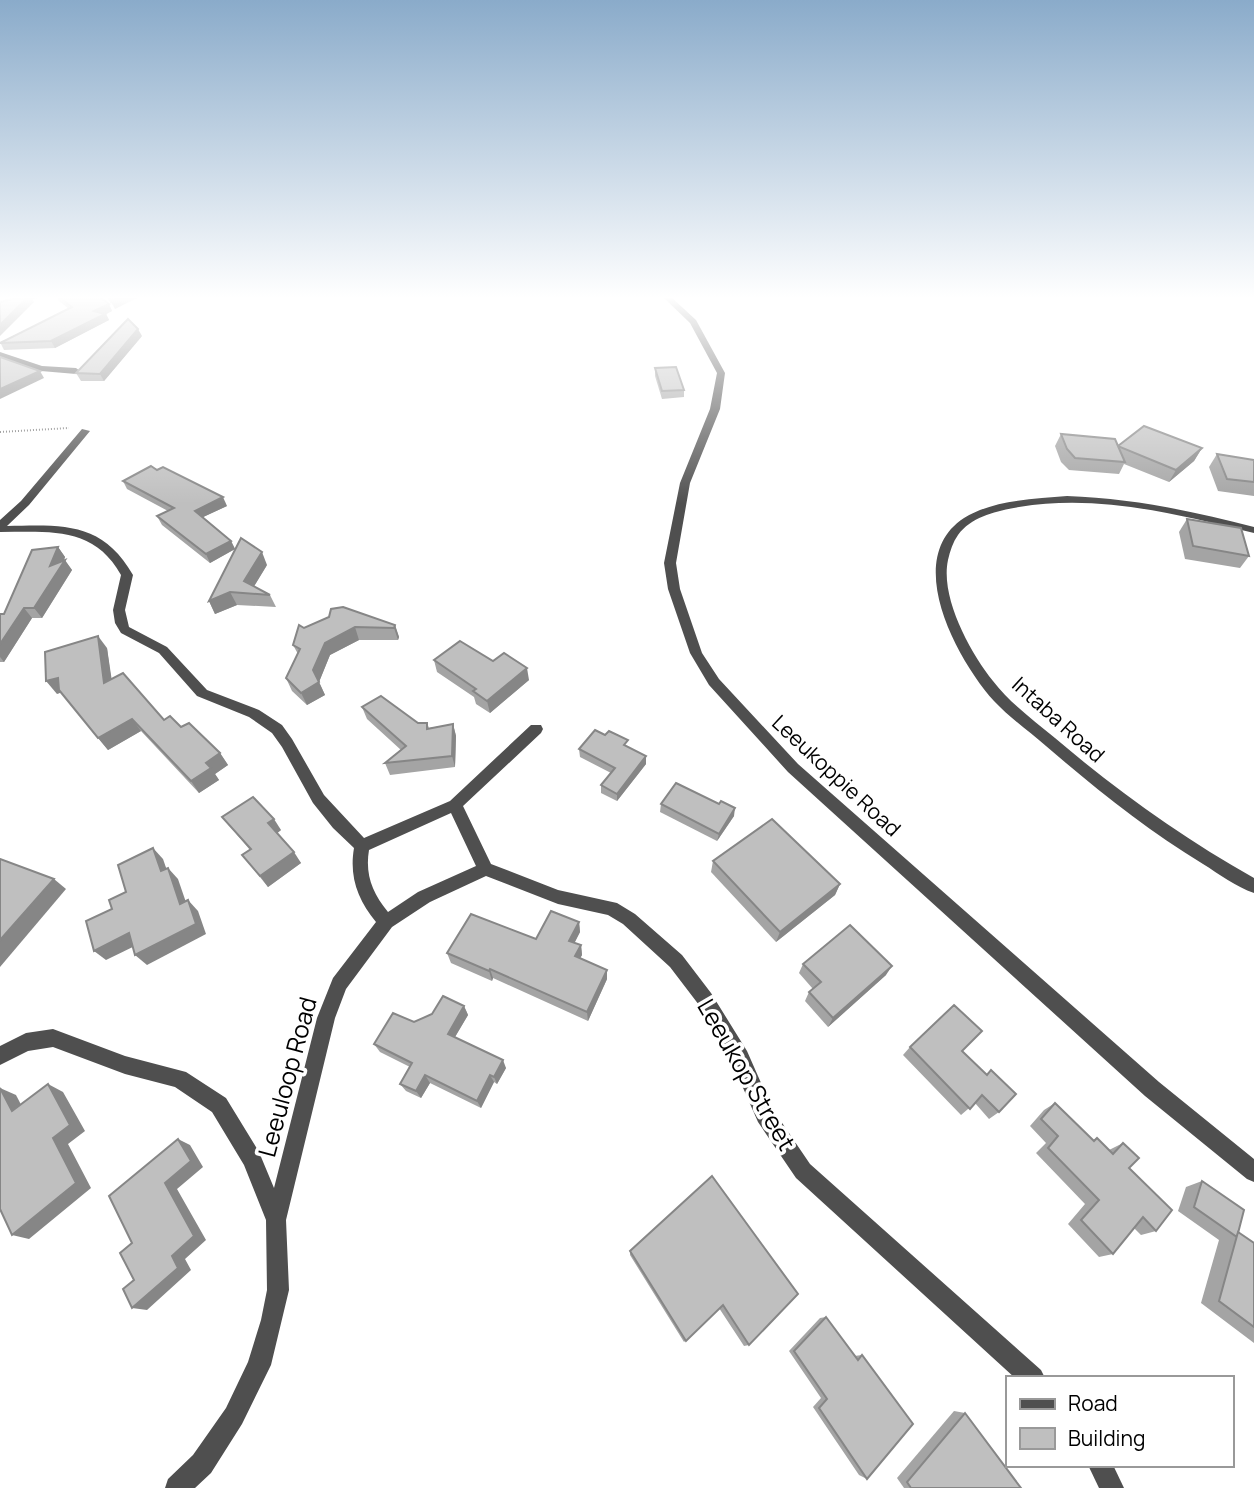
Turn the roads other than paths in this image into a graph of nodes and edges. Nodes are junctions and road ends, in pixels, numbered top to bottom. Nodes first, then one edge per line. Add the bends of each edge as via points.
1 (34, 365) edge
2 (717, 365) edge
3 (76, 370) edge
4 (85, 430) road end
5 (0, 528) edge
6 (1254, 530) edge
7 (536, 729) dead end
8 (455, 805) junction
9 (362, 846) junction
10 (485, 869) junction
11 (1254, 886) edge
12 (386, 922) junction
13 (0, 1056) edge
14 (1254, 1172) edge
15 (276, 1220) junction
16 (1031, 1376) edge
17 (1101, 1467) edge
18 (177, 1488) edge
19 (1112, 1488) edge

1 - 3 street
2 - 14 street, Leeukoppie Road via 721,373 715,409 685,482 670,563 696,653 714,682 793,768 1152,1089
4 - 5 street
5 - 9 street via 73,531 107,546 127,575 118,609 127,632 162,649 201,693 270,723 291,747 320,803
6 - 11 street, Intaba Road via 1164,507 1088,498 1030,501 984,511 961,525 948,541 939,572 945,604 961,643 999,696 1141,816
7 - 8 street
8 - 9 street
8 - 10 street
9 - 12 street via 358,873 364,893
10 - 12 street, Leeuloop Road via 424,897
10 - 16 street, Leeukop Street via 558,897 611,908 676,961 705,999 740,1058 765,1115 803,1171
12 - 15 street, Leeuloop Road via 339,984 326,1018
13 - 15 street via 26,1042 53,1038 179,1079 219,1105 252,1159
15 - 18 street, Leeuloop Road via 278,1290 259,1365 234,1416 202,1464
17 - 19 street

